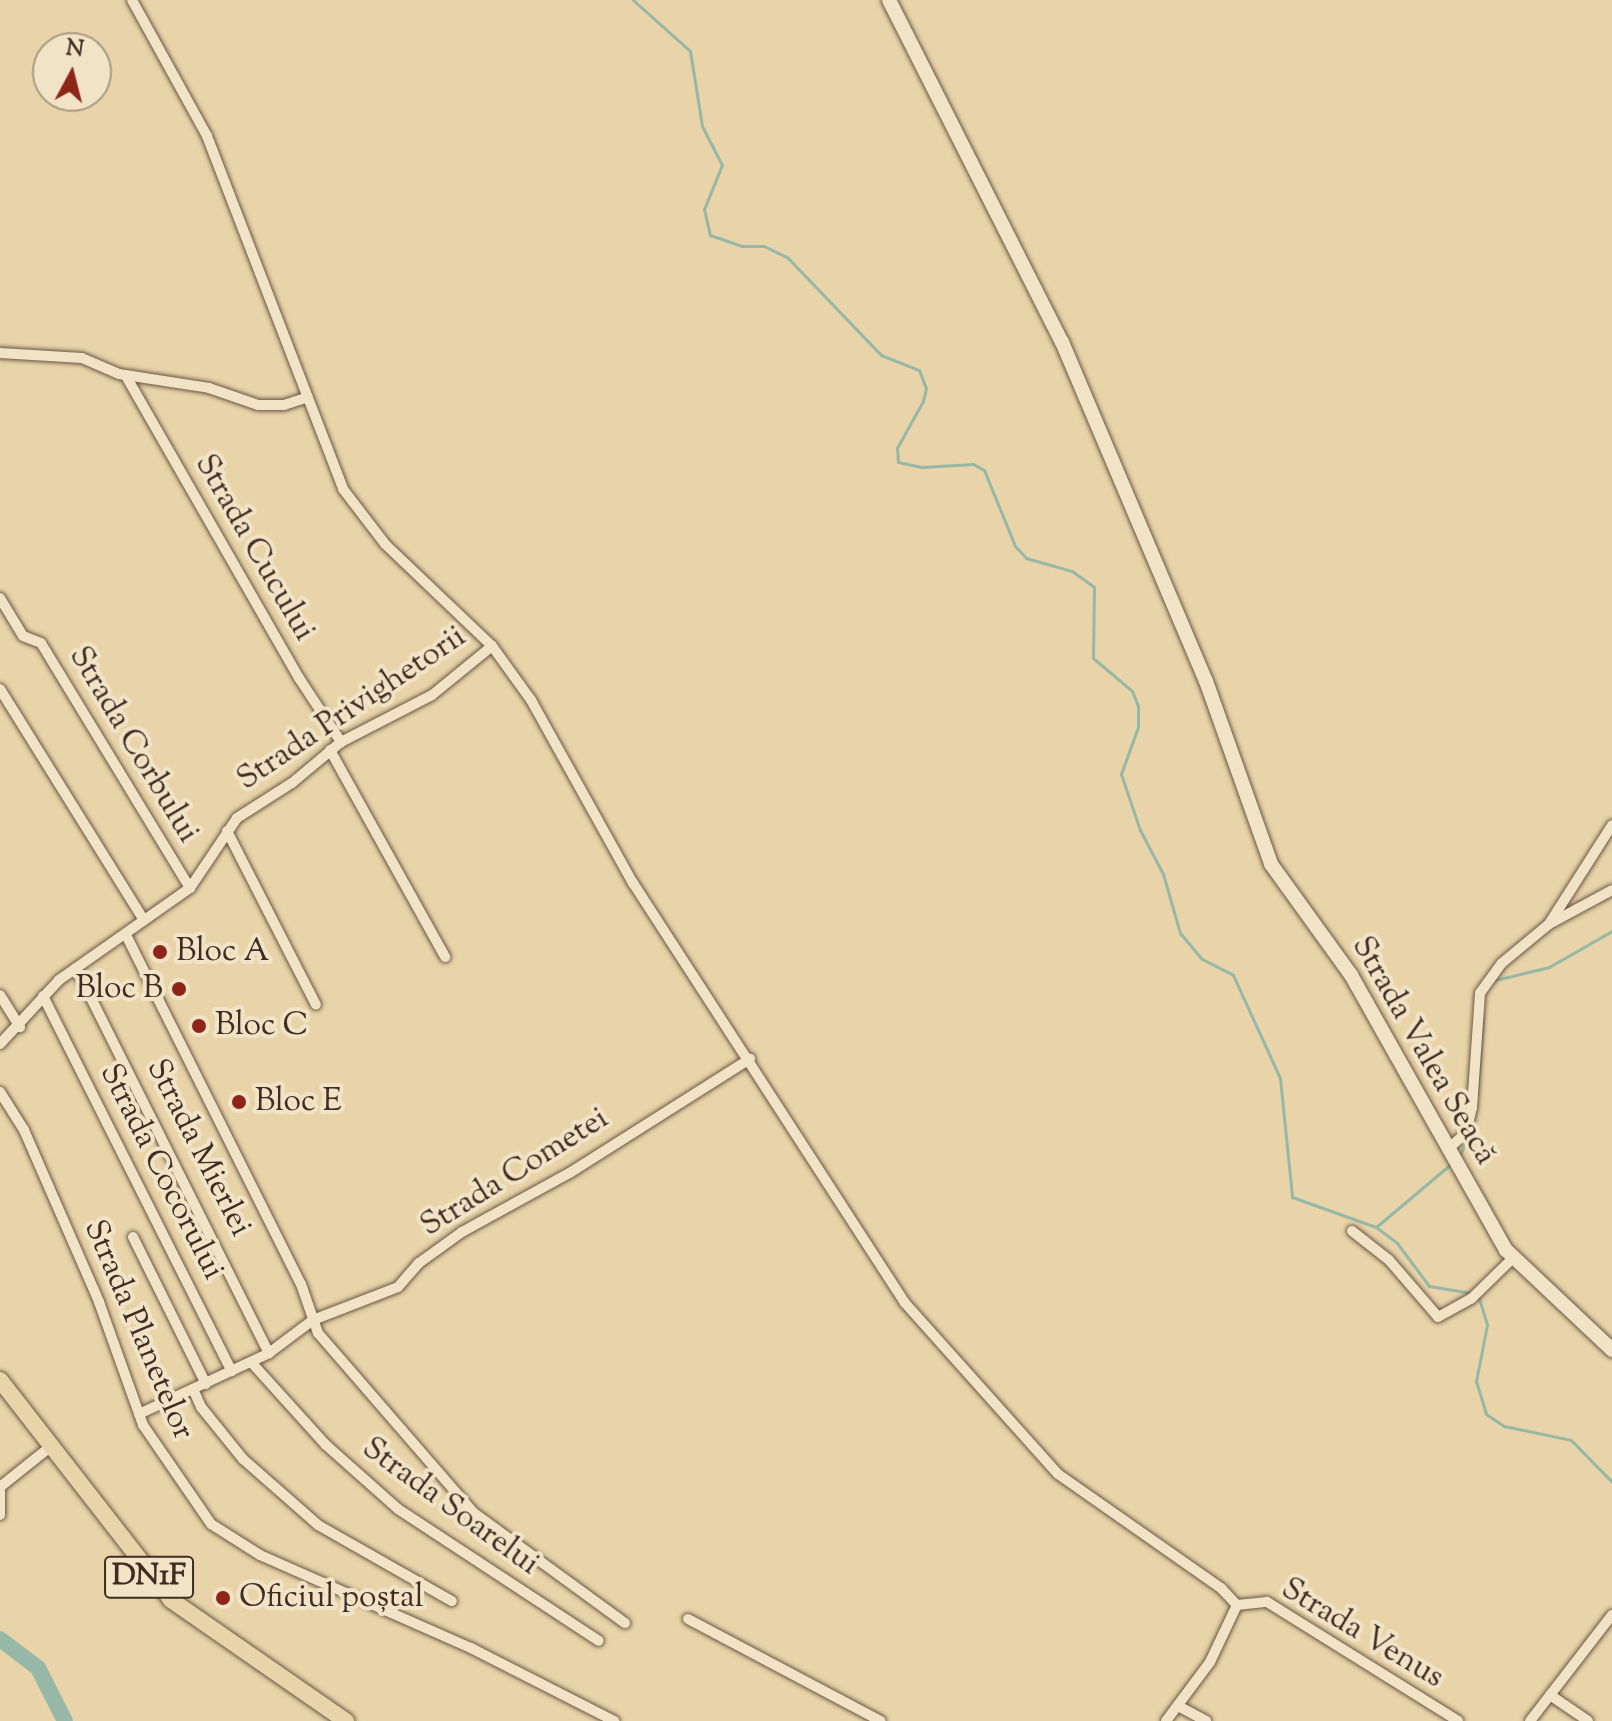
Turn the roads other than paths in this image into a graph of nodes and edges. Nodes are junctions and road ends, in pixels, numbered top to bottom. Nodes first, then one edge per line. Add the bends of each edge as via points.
1 (132, 0) edge
2 (889, 0) edge
3 (0, 353) edge
4 (126, 376) junction
5 (308, 397) junction
6 (0, 598) edge
7 (492, 646) junction
8 (0, 689) edge
9 (341, 742) junction
10 (330, 750) junction
11 (1612, 825) edge
12 (227, 831) junction
13 (190, 888) junction
14 (1612, 890) edge
15 (144, 920) junction
16 (1549, 924) junction
17 (126, 935) junction
18 (445, 957) dead end
19 (76, 968) junction
20 (0, 995) edge
21 (43, 996) junction
22 (316, 1005) dead end
23 (20, 1027) junction
24 (0, 1044) edge
25 (750, 1059) junction
26 (0, 1092) edge
27 (1449, 1151) junction
28 (1352, 1231) dead end
29 (133, 1237) dead end
30 (1513, 1258) junction
31 (313, 1320) junction
32 (1612, 1350) edge
33 (269, 1353) junction
34 (251, 1362) junction
35 (232, 1371) junction
36 (0, 1381) edge
37 (206, 1384) junction
38 (193, 1389) junction
39 (139, 1414) junction
40 (50, 1447) junction
41 (0, 1487) edge
42 (0, 1515) edge
43 (452, 1601) dead end
44 (1237, 1605) junction
45 (1612, 1615) edge
46 (688, 1619) dead end
47 (625, 1623) dead end
48 (1601, 1630) junction
49 (1612, 1639) edge
50 (599, 1641) dead end
51 (1550, 1695) junction
52 (1178, 1706) junction
53 (346, 1721) edge
54 (614, 1721) edge
55 (881, 1721) edge
56 (1166, 1721) edge
57 (1206, 1721) edge
58 (1458, 1721) edge
59 (1530, 1721) edge
60 (1588, 1721) edge

1 - 5 street via 207,136
2 - 27 main road, Strada Valea Seacă via 1062,342 1231,750 1271,864 1351,975
3 - 4 street via 82,358
4 - 5 street via 209,388 258,405 284,405
4 - 9 street, Strada Cucului
5 - 7 street via 343,489 385,544
6 - 13 street, Strada Corbului via 19,632 41,643
7 - 9 street, Strada Privighetorii via 432,695
7 - 25 street via 531,700 633,883
8 - 15 street
9 - 10 street, Strada Privighetorii
10 - 12 street, Strada Privighetorii via 292,783 237,818
10 - 18 street
11 - 16 street
12 - 13 street, Strada Privighetorii
12 - 22 street
13 - 15 street, Strada Privighetorii
14 - 16 street
15 - 17 street, Strada Privighetorii
16 - 27 street via 1502,963 1480,993 1472,1108 1466,1133
17 - 19 street, Strada Privighetorii
17 - 31 street via 301,1284
19 - 21 street, Strada Privighetorii
19 - 33 street, Strada Mierlei
20 - 23 street
21 - 23 street, Strada Privighetorii
21 - 35 street, Strada Cocorului
23 - 24 street, Strada Privighetorii
25 - 31 street, Strada Cometei via 571,1172 462,1232 419,1263 398,1287
25 - 44 street via 905,1303 976,1388 1058,1474 1221,1588
26 - 39 street, Strada Planetelor via 24,1130 83,1264
27 - 30 main road, Strada Valea Seacă
28 - 30 street via 1389,1260 1433,1315 1447,1316 1471,1299
29 - 37 street, Strada Cocorului
30 - 32 main road, Strada Valea Seacă
31 - 33 street, Strada Cometei
31 - 47 street via 373,1403 474,1513
33 - 34 street, Strada Cometei
34 - 35 street, Strada Cometei
34 - 50 street, Strada Soarelui via 326,1445 398,1509
35 - 37 street, Strada Cometei
36 - 40 main road, DN1F
37 - 38 street, Strada Cometei
38 - 39 street, Strada Cometei
38 - 43 street via 243,1459 318,1525
39 - 54 street, Strada Planetelor via 190,1499 225,1535
40 - 41 street
40 - 53 main road, DN1F via 171,1600
41 - 42 street
44 - 52 street via 1210,1662
44 - 58 street, Strada Venus via 1267,1602
45 - 48 street
46 - 55 street
48 - 49 street
48 - 51 street
51 - 59 street
51 - 60 street
52 - 56 street
52 - 57 street

